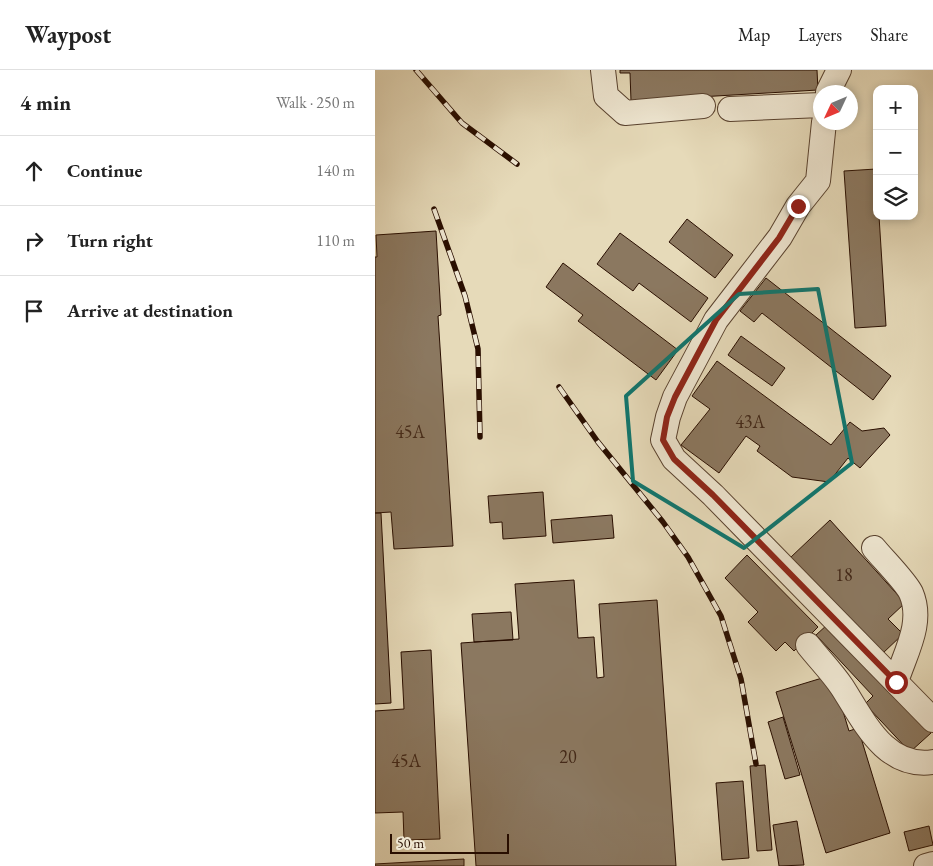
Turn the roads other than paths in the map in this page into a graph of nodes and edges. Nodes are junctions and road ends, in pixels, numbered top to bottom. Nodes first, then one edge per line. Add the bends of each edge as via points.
1 (603, 70) edge
2 (839, 70) edge
3 (832, 85) edge
4 (813, 105) edge
5 (703, 106) dead end
6 (730, 109) dead end
7 (823, 130) edge
8 (873, 548) dead end
9 (808, 645) dead end
10 (896, 682) junction
11 (933, 720) edge
12 (933, 762) edge
13 (933, 864) edge
14 (926, 866) edge

1 - 5 street via 606,96 625,113
2 - 3 street
4 - 6 street
7 - 10 street via 818,181 716,320 675,397 663,440 674,459
8 - 10 street via 910,592 916,614 913,638
9 - 12 street via 884,748 905,760
10 - 11 street
13 - 14 street

